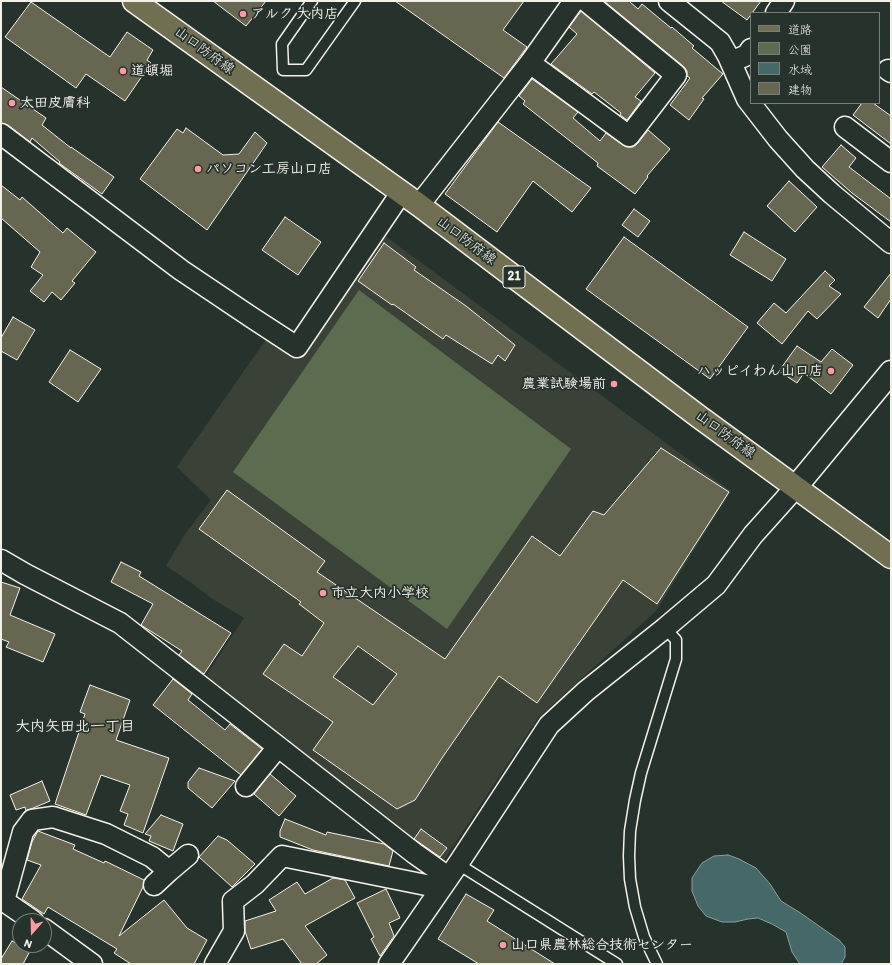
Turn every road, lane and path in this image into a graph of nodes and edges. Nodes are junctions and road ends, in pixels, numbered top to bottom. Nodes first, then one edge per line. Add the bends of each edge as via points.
1 (134, 1) edge
2 (312, 1) edge
3 (355, 1) edge
4 (574, 1) edge
5 (586, 1) edge
6 (669, 1) edge
7 (784, 1) edge
8 (777, 12) edge
9 (750, 50) edge
10 (731, 62) junction
11 (530, 63) junction
12 (750, 103) edge
13 (751, 104) edge
14 (844, 127) dead end
15 (1, 134) edge
16 (891, 162) edge
17 (401, 193) junction
18 (420, 206) junction
19 (891, 243) edge
20 (891, 372) edge
21 (795, 488) junction
22 (891, 557) edge
23 (1, 560) edge
24 (665, 628) junction
25 (278, 747) junction
26 (246, 786) dead end
27 (188, 854) dead end
28 (169, 871) junction
29 (449, 876) junction
30 (154, 885) dead end
31 (21, 913) edge
32 (52, 935) edge
33 (92, 964) edge
34 (215, 964) edge
35 (389, 964) edge
36 (617, 964) edge
37 (657, 964) edge

1 - 17 main road, 山口防府線 / 21
2 - 3 lane via 282,44 283,70 306,70
4 - 11 street
5 - 11 street via 676,75 629,136
6 - 10 street via 720,42
7 - 8 street
9 - 10 street via 747,55
10 - 12 street
11 - 18 street
13 - 19 street via 805,169
14 - 16 street
15 - 17 street via 181,270 297,347
17 - 18 main road, 山口防府線 / 21
18 - 21 main road, 山口防府線 / 21
20 - 21 street
21 - 22 main road, 山口防府線 / 21
21 - 24 street via 753,535 716,585
23 - 25 street via 120,623
24 - 29 street via 586,691 549,725
24 - 37 lane via 676,640 676,659 641,773 630,831 629,856 635,907 644,937
25 - 26 street
25 - 29 street via 414,854
27 - 28 street
28 - 30 street
28 - 31 street via 152,857 106,834 53,817 32,820 23,832 4,901
29 - 34 street via 282,856 255,884 233,901 234,931
29 - 35 street
29 - 36 lane
32 - 33 street

